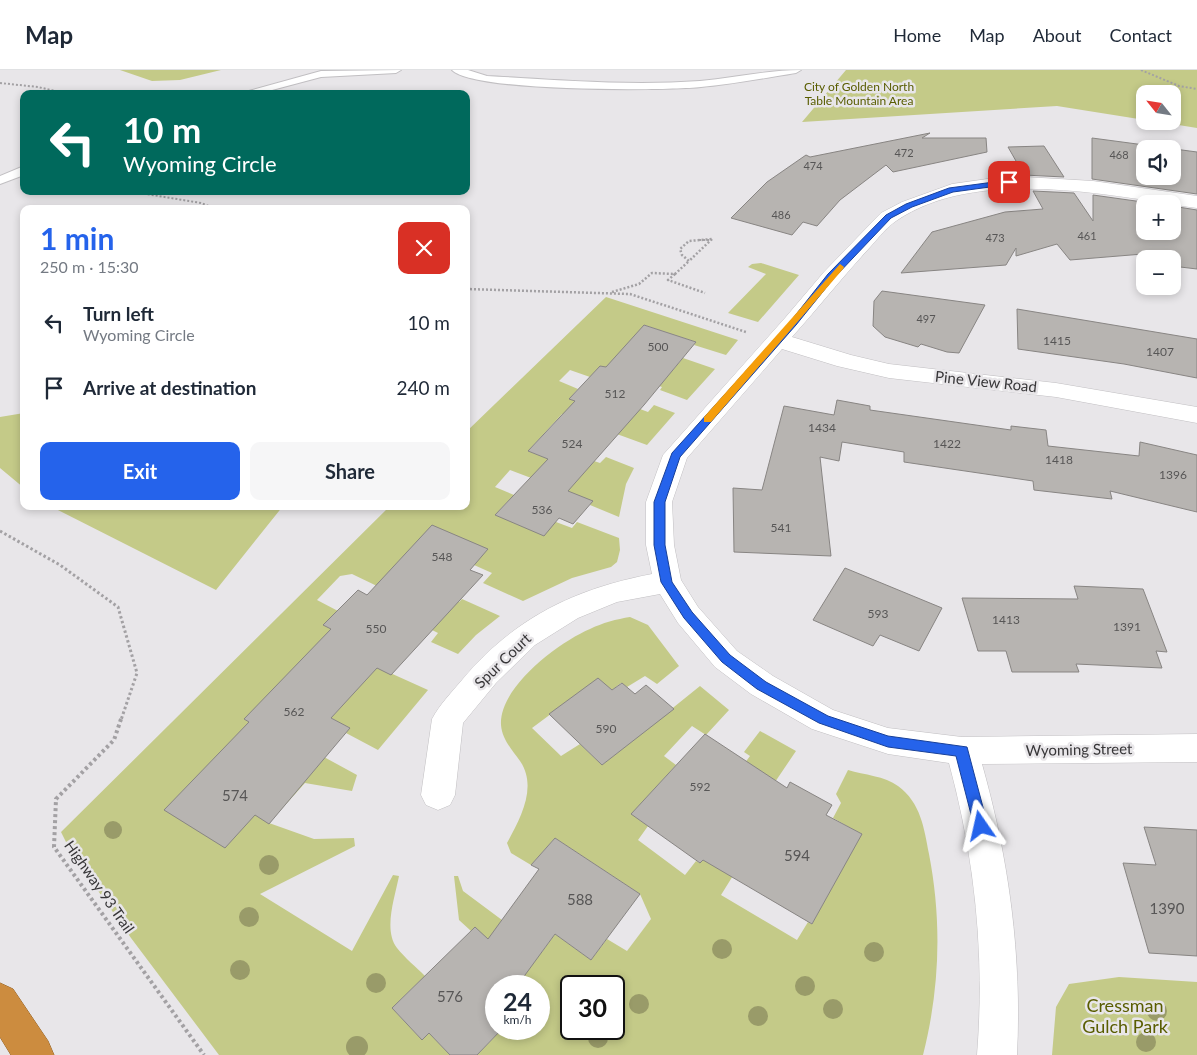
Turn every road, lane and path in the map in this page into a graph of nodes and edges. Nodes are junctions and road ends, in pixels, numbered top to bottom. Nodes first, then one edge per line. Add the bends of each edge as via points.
1 (396, 70) edge
2 (457, 70) edge
3 (796, 70) edge
4 (1142, 70) edge
5 (0, 84) edge
6 (1197, 89) edge
7 (51, 90) edge
8 (258, 90) edge
9 (20, 172) edge
10 (0, 180) edge
11 (150, 195) edge
12 (1197, 202) edge
13 (204, 205) edge
14 (689, 261) junction
15 (675, 274) junction
16 (470, 289) edge
17 (609, 293) junction
18 (705, 293) dead end
19 (778, 340) junction
20 (1197, 415) edge
21 (0, 531) edge
22 (667, 582) junction
23 (1197, 748) edge
24 (962, 751) junction
25 (438, 794) dead end
26 (0, 1002) edge
27 (34, 1055) edge
28 (204, 1055) edge
29 (997, 1055) edge

1 - 8 lane via 321,74
2 - 3 lane via 486,79 617,87 701,84
4 - 6 path via 1179,86
5 - 7 path
9 - 10 lane
11 - 13 path
12 - 19 street via 1052,183 984,184 932,196 888,217 831,276
14 - 14 path via 700,250 712,239 689,242 680,249
14 - 15 path
15 - 17 path via 652,273 639,284
15 - 18 path via 668,280
16 - 17 path
17 - 19 path via 630,294
19 - 20 street, Pine View Road via 889,372 1056,390
19 - 22 street via 675,455 660,502 660,545
21 - 28 path, Highway 93 Trail via 60,565 118,607 137,673 114,740 56,799 54,847
22 - 24 street, Wyoming Street via 688,615 726,659 770,690 823,720 888,741
22 - 25 street, Spur Court via 613,592 568,610 525,637 499,661 448,720
23 - 24 street, Wyoming Street
24 - 29 street via 994,893 1001,976
26 - 27 highway

